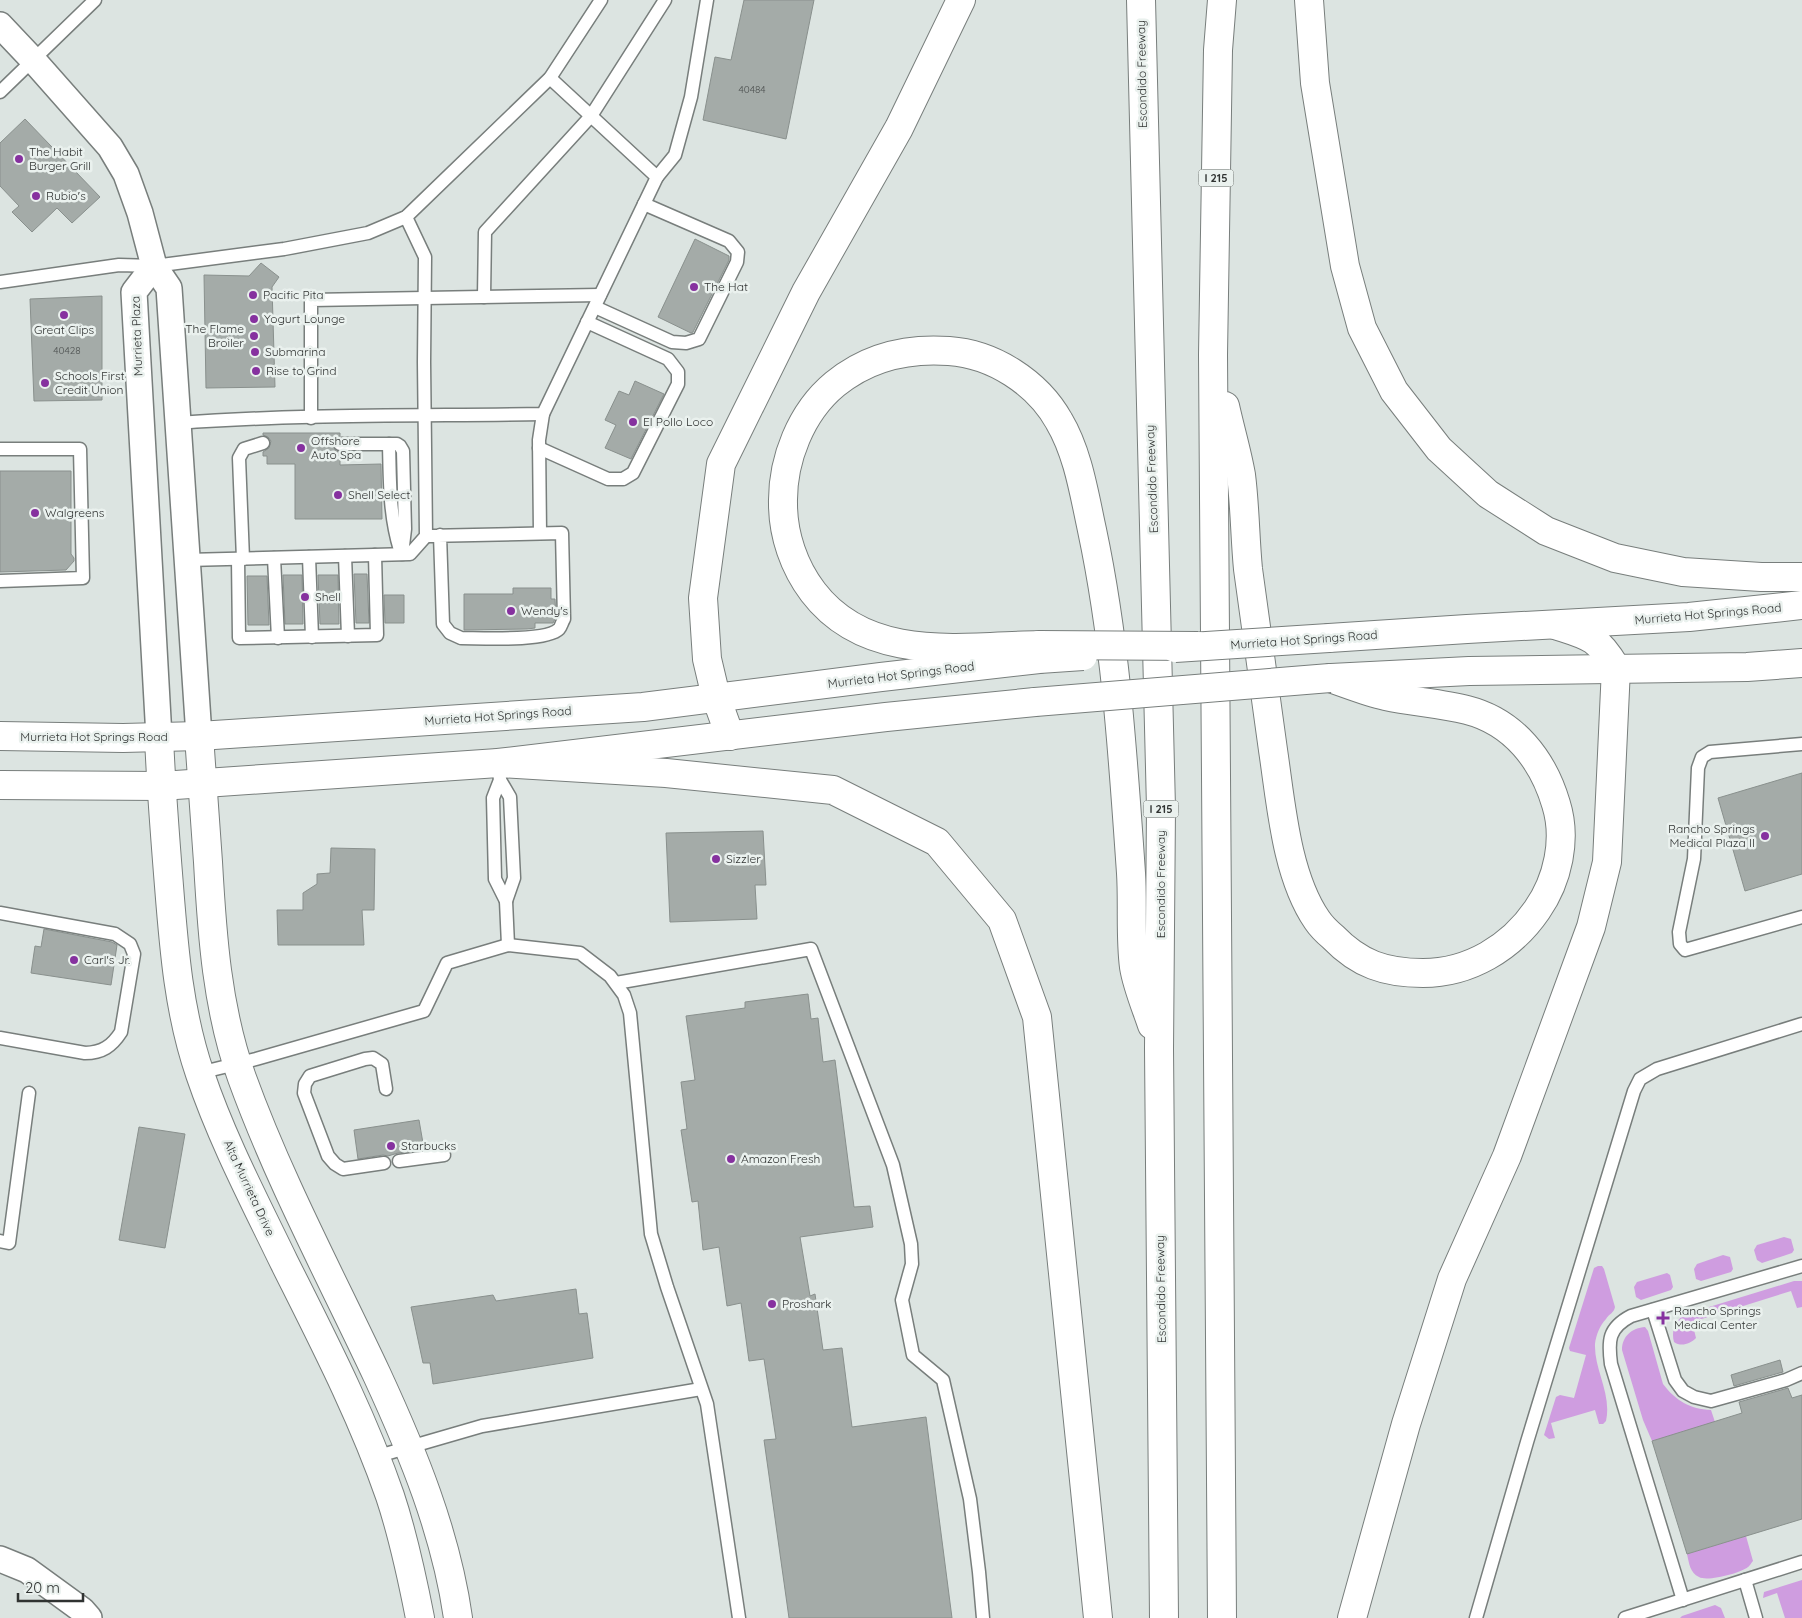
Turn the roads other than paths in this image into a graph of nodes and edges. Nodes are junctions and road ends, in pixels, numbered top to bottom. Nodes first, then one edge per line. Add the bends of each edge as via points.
1 (95, 0) edge
2 (601, 0) edge
3 (665, 0) edge
4 (707, 0) edge
5 (961, 0) edge
6 (1141, 0) edge
7 (1222, 0) edge
8 (1309, 0) edge
9 (0, 25) edge
10 (34, 60) junction
11 (550, 78) junction
12 (0, 92) edge
13 (591, 116) junction
14 (657, 177) junction
15 (644, 204) junction
16 (406, 217) junction
17 (154, 266) junction
18 (0, 282) edge
19 (484, 297) junction
20 (425, 298) junction
21 (598, 301) junction
22 (587, 322) junction
23 (1213, 355) junction
24 (543, 414) junction
25 (424, 416) junction
26 (310, 418) junction
27 (178, 423) junction
28 (263, 444) dead end
29 (340, 444) dead end
30 (539, 448) junction
31 (0, 450) edge
32 (540, 533) junction
33 (440, 535) junction
34 (426, 536) junction
35 (402, 554) junction
36 (375, 555) junction
37 (345, 556) junction
38 (309, 557) junction
39 (274, 558) junction
40 (240, 559) junction
41 (187, 560) junction
42 (1802, 577) edge
43 (0, 580) edge
44 (1802, 605) edge
45 (1555, 625) junction
46 (348, 636) junction
47 (312, 637) junction
48 (278, 638) junction
49 (1039, 652) junction
50 (1802, 663) edge
51 (1616, 668) junction
52 (1330, 678) junction
53 (716, 697) junction
54 (0, 736) edge
55 (199, 736) junction
56 (730, 736) junction
57 (159, 737) junction
58 (1802, 744) edge
59 (499, 772) junction
60 (0, 784) edge
61 (203, 784) junction
62 (161, 786) junction
63 (506, 901) junction
64 (0, 913) edge
65 (1802, 917) edge
66 (508, 945) junction
67 (616, 983) junction
68 (1802, 1024) edge
69 (0, 1038) edge
70 (1159, 1049) junction
71 (238, 1064) junction
72 (199, 1073) junction
73 (386, 1089) dead end
74 (29, 1093) dead end
75 (444, 1155) dead end
76 (399, 1161) dead end
77 (384, 1163) dead end
78 (0, 1241) edge
79 (1802, 1266) edge
80 (1653, 1310) junction
81 (1802, 1374) edge
82 (701, 1389) junction
83 (409, 1448) junction
84 (375, 1457) junction
85 (0, 1559) edge
86 (1802, 1562) edge
87 (1745, 1580) junction
88 (1683, 1600) junction
89 (82, 1615) edge
90 (420, 1618) edge
91 (458, 1618) edge
92 (739, 1618) edge
93 (982, 1618) edge
94 (1098, 1618) edge
95 (1164, 1618) edge
96 (1222, 1618) edge
97 (1352, 1618) edge
98 (1476, 1618) edge
99 (1624, 1618) edge
100 (1756, 1618) edge

1 - 10 lane
2 - 11 lane
3 - 13 lane
4 - 14 lane via 691,97 675,155
5 - 53 main road via 899,128 806,292 721,464 703,598 708,659
6 - 70 main road, Escondido Freeway / I 215 via 1161,808
7 - 23 main road, I 215 via 1218,50
8 - 42 main road via 1315,83 1344,266 1362,328 1394,391 1439,449 1488,494 1546,531 1615,558 1683,572
9 - 10 street
10 - 12 lane
10 - 17 street via 110,148 126,174
11 - 13 lane
11 - 16 lane
13 - 14 lane
13 - 19 lane via 485,232
14 - 15 lane
15 - 21 lane
15 - 21 lane via 730,241 738,252 737,262 699,339 686,343 672,342
16 - 17 lane via 368,233 284,249
16 - 20 lane via 425,257
17 - 18 lane via 119,265
17 - 27 street via 169,288
17 - 57 street, Murrieta Plaza via 134,292
19 - 20 lane
19 - 21 lane
20 - 25 lane
20 - 26 lane via 312,300
21 - 22 lane
22 - 24 lane
22 - 30 lane via 668,359 678,372 678,384 633,473 623,479 608,479
23 - 52 main road via 1240,474 1249,576 1289,847 1309,906 1318,922 1344,948 1363,962 1384,969 1429,973 1454,969 1489,956 1527,924 1550,886 1559,859 1559,812 1542,768 1508,729 1471,711 1385,696
23 - 96 main road, I 215
24 - 25 lane
24 - 30 lane
25 - 26 lane
25 - 34 lane
26 - 27 lane
27 - 41 street
28 - 40 lane via 244,449 239,458
29 - 35 lane via 389,444 390,509
30 - 32 lane
31 - 43 lane via 80,449 83,578
32 - 33 lane
32 - 33 lane via 562,532 564,619 559,629 536,638 461,638 450,634 443,624
33 - 34 lane
34 - 35 lane via 410,554
35 - 36 lane
36 - 37 lane
36 - 46 lane via 377,635
37 - 38 lane
37 - 46 lane
38 - 39 lane
38 - 47 lane
39 - 40 lane
39 - 48 lane
40 - 41 lane
40 - 48 lane via 239,638
41 - 55 street
44 - 45 main road, Murrieta Hot Springs Road via 1689,617
45 - 49 main road, Murrieta Hot Springs Road, bridge
45 - 51 main road via 1588,635 1605,649
46 - 47 lane
47 - 48 lane
49 - 53 main road, Murrieta Hot Springs Road
49 - 70 main road via 925,648 892,643 850,625 830,612 818,598 805,581 790,546 784,521 783,482 788,457 799,432 810,412 834,384 878,359 904,352 957,351 981,356 1026,383 1047,402 1060,422 1076,462 1098,558 1116,676 1132,896 1134,970
50 - 51 main road via 1747,667
51 - 52 main road
51 - 97 main road via 1607,862 1591,927 1507,1156 1452,1279 1406,1424
52 - 56 main road, bridge via 1035,702
53 - 55 main road, Murrieta Hot Springs Road via 643,706
53 - 56 main road
54 - 57 main road, Murrieta Hot Springs Road
55 - 57 main road, Murrieta Hot Springs Road
55 - 61 main road
56 - 59 main road
57 - 62 main road, Alta Murrieta Drive
58 - 65 lane via 1710,752 1702,757 1698,768 1694,859 1680,944 1685,950
59 - 61 main road
59 - 63 lane via 493,798 495,879
59 - 63 lane via 510,798 514,878
59 - 94 main road via 666,773 833,790 937,842 1002,920 1037,1017
60 - 62 main road
61 - 62 main road
61 - 71 main road via 216,965
62 - 72 main road, Alta Murrieta Drive via 179,989
63 - 66 lane
64 - 69 lane via 115,934 130,944 134,954 121,1032 106,1049 85,1053
66 - 67 lane via 580,953
66 - 71 lane via 447,962 424,1011
67 - 82 lane via 630,1012 651,1234
67 - 93 lane via 811,949 893,1166 912,1244 912,1264 902,1300 912,1355 943,1380 970,1499
68 - 98 lane via 1657,1069 1640,1079 1532,1424
70 - 95 main road, Escondido Freeway / I 215
71 - 72 lane
71 - 83 main road via 283,1178
72 - 84 main road, Alta Murrieta Drive via 232,1156
73 - 77 lane via 382,1064 374,1058 310,1076 304,1084 304,1093 328,1156 335,1164 343,1169
74 - 78 lane via 9,1243
75 - 76 lane
79 - 80 lane
80 - 81 lane via 1675,1380 1683,1391 1694,1397 1711,1401
80 - 88 lane via 1620,1322 1612,1333 1609,1348 1611,1364
82 - 83 lane via 482,1426
82 - 92 lane via 707,1404 715,1451
83 - 84 lane
83 - 91 main road via 446,1554
84 - 90 main road, Alta Murrieta Drive via 396,1514
85 - 89 street via 27,1570
86 - 87 lane
87 - 88 lane
87 - 100 lane
88 - 99 lane

